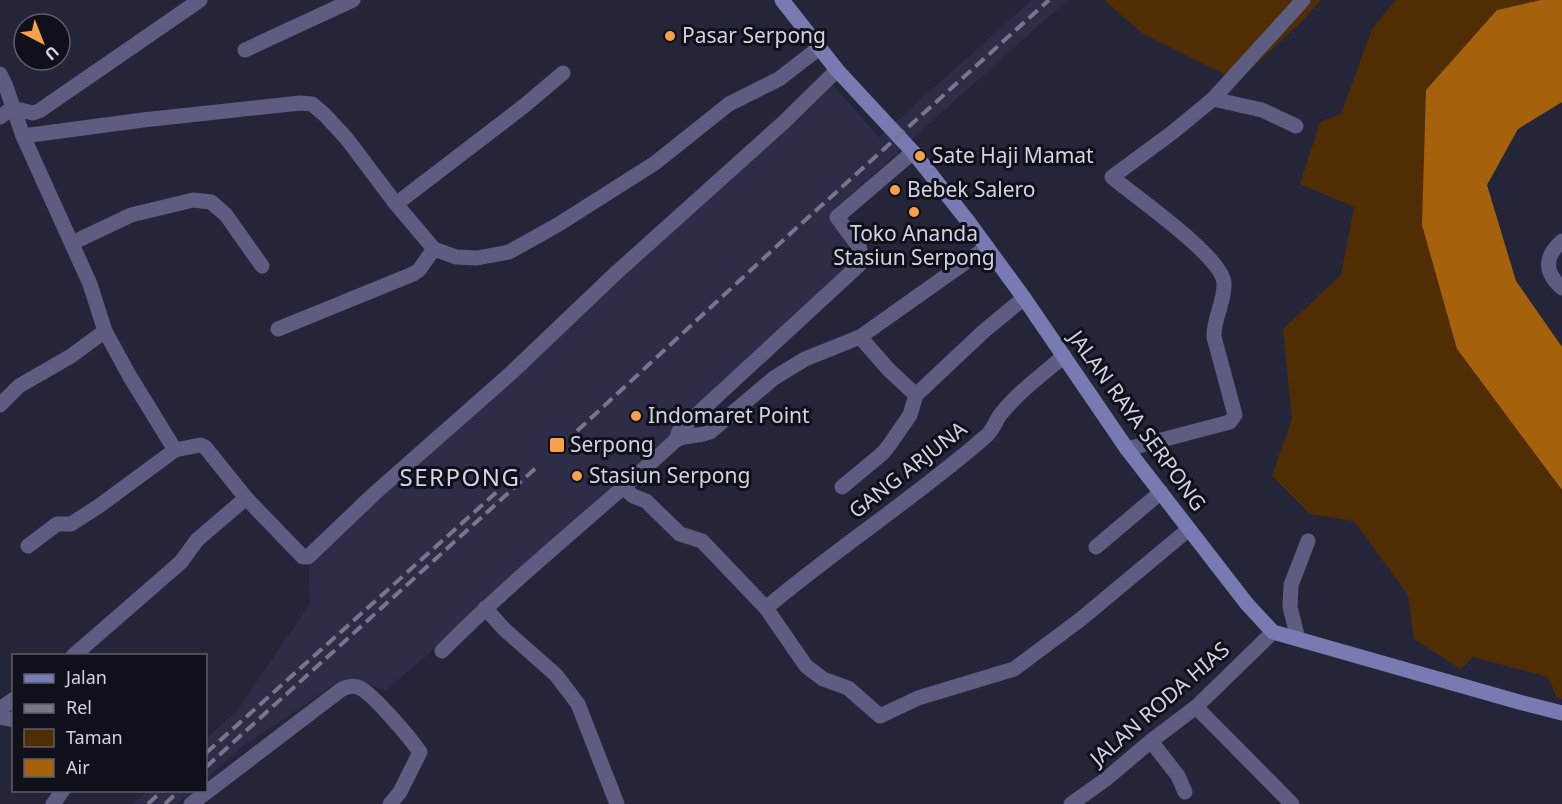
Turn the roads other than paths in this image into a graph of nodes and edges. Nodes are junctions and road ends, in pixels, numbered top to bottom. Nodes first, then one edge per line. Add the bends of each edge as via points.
1 (200, 0) edge
2 (353, 0) edge
3 (782, 0) edge
4 (1303, 0) edge
5 (819, 48) junction
6 (245, 50) dead end
7 (837, 70) junction
8 (563, 73) dead end
9 (0, 74) edge
10 (1213, 99) junction
11 (6, 112) edge
12 (1296, 126) dead end
13 (23, 136) junction
14 (913, 152) junction
15 (396, 204) junction
16 (1562, 241) edge
17 (72, 243) junction
18 (987, 247) junction
19 (434, 249) junction
20 (262, 266) dead end
21 (1562, 288) edge
22 (1024, 298) junction
23 (278, 329) dead end
24 (105, 331) junction
25 (860, 337) junction
26 (1064, 356) junction
27 (916, 396) junction
28 (0, 405) edge
29 (676, 440) junction
30 (1127, 449) junction
31 (175, 450) junction
32 (842, 487) dead end
33 (624, 488) junction
34 (1161, 492) junction
35 (246, 498) junction
36 (1189, 529) junction
37 (1308, 541) dead end
38 (28, 546) dead end
39 (1096, 548) dead end
40 (485, 608) junction
41 (766, 608) junction
42 (1273, 632) junction
43 (1298, 639) junction
44 (442, 651) dead end
45 (75, 654) edge
46 (1196, 707) junction
47 (1562, 713) edge
48 (1151, 741) junction
49 (207, 792) edge
50 (207, 792) edge
51 (1185, 792) dead end
52 (191, 804) edge
53 (390, 804) edge
54 (617, 804) edge
55 (1071, 804) edge
56 (1292, 804) edge

1 - 11 street via 39,111
2 - 6 street
3 - 5 main road, JALAN RAYA SERPONG
4 - 10 street
5 - 7 main road, JALAN RAYA SERPONG
5 - 19 street via 779,79 729,104 655,163 517,248 497,255 466,258
7 - 14 main road, JALAN RAYA SERPONG
7 - 35 street via 312,554 305,558 298,553
8 - 15 street
9 - 11 street via 5,84
10 - 12 street via 1262,110
10 - 30 street via 1112,177 1184,234 1223,276 1224,287 1213,329 1235,417 1230,422
11 - 13 street
13 - 15 street via 307,103 317,107 347,139
13 - 17 street
14 - 18 main road, JALAN RAYA SERPONG
14 - 29 street via 837,217 859,247 859,265 679,431
15 - 19 street
16 - 21 street via 1548,260 1551,278
17 - 20 street via 131,215 193,200 211,202 226,215
17 - 24 street
18 - 22 main road, JALAN RAYA SERPONG
18 - 25 street
19 - 23 street via 416,273
22 - 26 main road, JALAN RAYA SERPONG
22 - 27 street
24 - 28 street via 19,386
24 - 31 street
25 - 27 street
25 - 29 street via 805,359 774,378 708,433
26 - 30 main road, JALAN RAYA SERPONG
26 - 41 street, GANG ARJUNA via 1005,409 988,435
27 - 32 street via 910,415 883,453
29 - 33 street
30 - 34 main road, JALAN RAYA SERPONG
31 - 35 street via 205,447
31 - 38 street via 99,506 71,524 57,524
33 - 40 street
33 - 41 street via 646,501 680,534 702,542
34 - 36 main road, JALAN RAYA SERPONG
34 - 39 street
35 - 45 street via 197,540 181,562
36 - 41 street via 1082,619 1014,669 918,698 881,716 848,688 823,680 806,666
36 - 42 main road, JALAN RAYA SERPONG
37 - 43 street via 1291,585 1290,607
40 - 44 street
40 - 54 street via 556,675 578,704
42 - 43 main road
42 - 46 street, JALAN RODA HIAS
43 - 47 main road
46 - 48 street, JALAN RODA HIAS
46 - 56 street
48 - 51 street via 1178,776
48 - 55 street, JALAN RODA HIAS
49 - 52 street
50 - 53 street via 351,686 365,691 420,752

